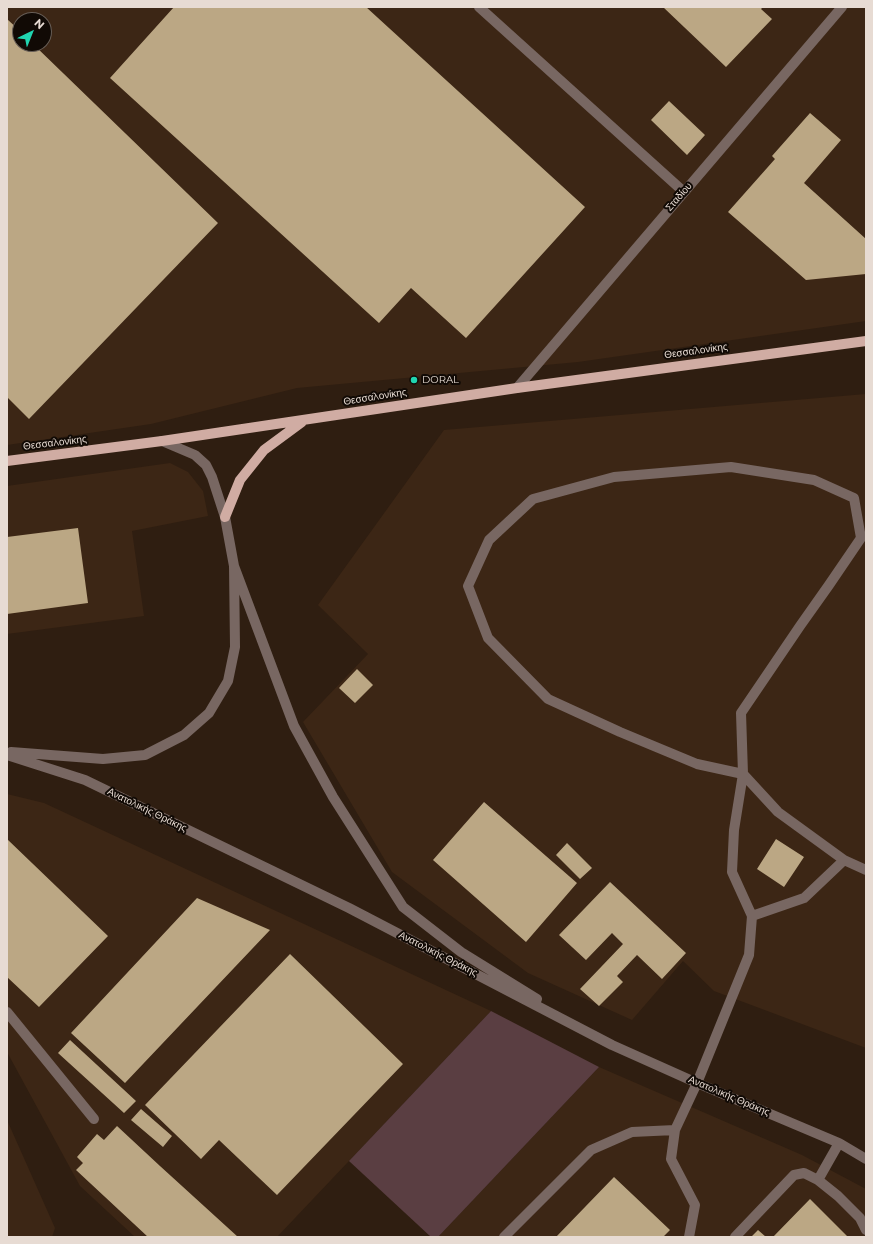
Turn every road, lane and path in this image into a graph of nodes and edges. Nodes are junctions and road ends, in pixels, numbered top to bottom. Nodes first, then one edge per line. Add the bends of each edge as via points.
1 (479, 7) edge
2 (842, 7) edge
3 (684, 192) junction
4 (866, 341) edge
5 (517, 388) junction
6 (304, 420) junction
7 (162, 441) junction
8 (7, 462) edge
9 (226, 517) junction
10 (234, 566) junction
11 (7, 752) edge
12 (7, 755) edge
13 (743, 774) junction
14 (844, 860) junction
15 (866, 870) edge
16 (752, 916) junction
17 (7, 1012) edge
18 (612, 1044) junction
19 (697, 1083) junction
20 (94, 1119) dead end
21 (675, 1130) junction
22 (839, 1144) junction
23 (866, 1159) edge
24 (818, 1180) junction
25 (866, 1230) edge
26 (504, 1237) edge
27 (689, 1237) edge
28 (735, 1237) edge

1 - 3 street
2 - 3 street, Σταδίου
3 - 5 street, Σταδίου
4 - 5 main road, Θεσσαλονίκης
5 - 6 main road, Θεσσαλονίκης
6 - 7 main road, Θεσσαλονίκης
6 - 9 main road via 264,450 240,480
7 - 8 main road, Θεσσαλονίκης
7 - 9 street via 195,455 206,465
9 - 10 street
10 - 11 street via 235,647 228,681 209,713 184,735 145,755 103,760
10 - 18 street via 294,726 332,797 403,907 462,952
12 - 18 street, Ανατολικής Θράκης via 85,780 349,908
13 - 13 street via 741,713 861,538 854,498 814,480 731,467 614,478 532,498 489,540 468,586 488,638 548,700 697,764
13 - 14 street via 778,812
13 - 16 street via 734,830 732,872
14 - 15 street
14 - 16 street via 804,898
16 - 19 street via 749,955
17 - 20 street
18 - 19 street, Ανατολικής Θράκης
19 - 21 street
19 - 22 street, Ανατολικής Θράκης
21 - 26 street via 632,1132 591,1150
21 - 27 street via 671,1159 695,1206
22 - 23 street, Ανατολικής Θράκης
22 - 24 street
24 - 25 street via 860,1218
24 - 28 street via 804,1173 794,1175

